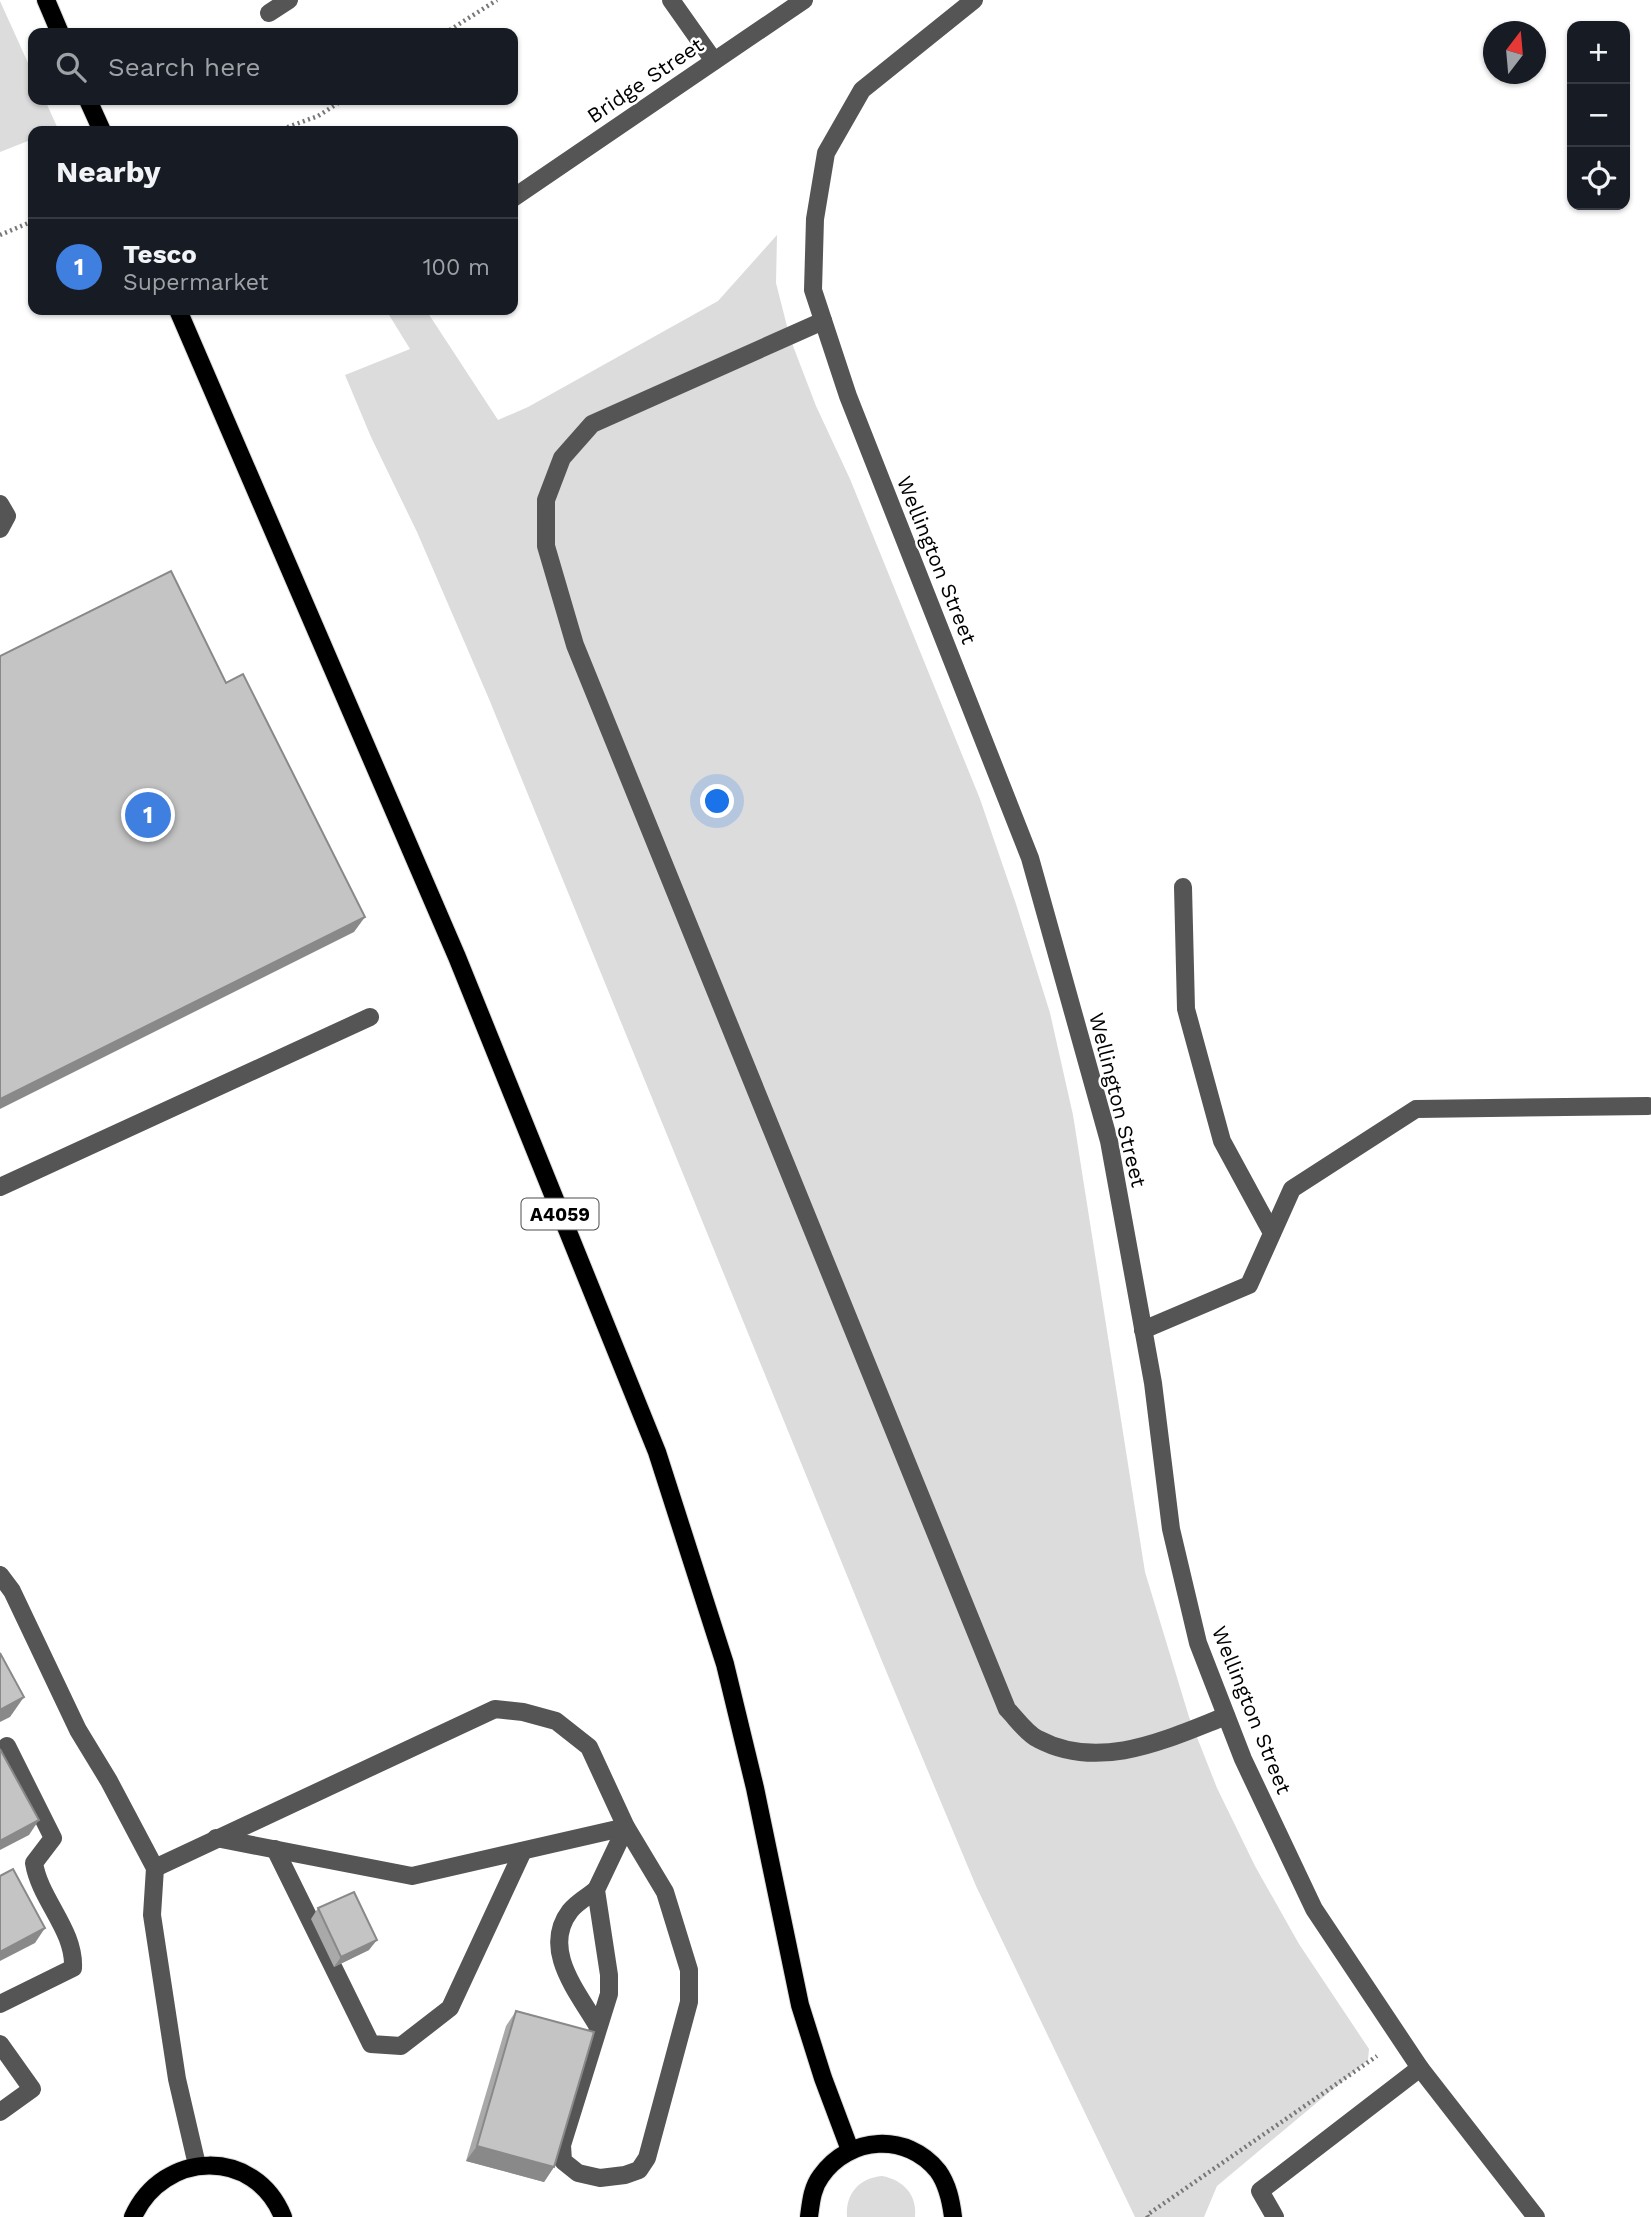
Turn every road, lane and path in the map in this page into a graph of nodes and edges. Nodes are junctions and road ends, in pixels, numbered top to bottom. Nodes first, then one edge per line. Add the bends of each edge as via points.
1 (46, 0) edge
2 (289, 0) edge
3 (496, 0) edge
4 (671, 0) edge
5 (804, 0) edge
6 (974, 0) edge
7 (269, 13) dead end
8 (58, 28) edge
9 (453, 28) edge
10 (714, 61) junction
11 (90, 105) edge
12 (335, 105) edge
13 (100, 126) edge
14 (290, 126) edge
15 (518, 195) edge
16 (28, 223) edge
17 (0, 235) edge
18 (180, 315) edge
19 (823, 321) junction
20 (0, 504) edge
21 (0, 530) edge
22 (1183, 887) dead end
23 (370, 1017) dead end
24 (1647, 1106) dead end
25 (0, 1187) edge
26 (1272, 1233) junction
27 (1143, 1330) junction
28 (0, 1575) edge
29 (1226, 1716) junction
30 (7, 1746) dead end
31 (626, 1827) junction
32 (216, 1838) junction
33 (275, 1849) junction
34 (523, 1851) junction
35 (155, 1868) junction
36 (596, 1890) junction
37 (0, 2004) edge
38 (597, 2025) junction
39 (1401, 2040) junction
40 (0, 2044) edge
41 (1420, 2068) junction
42 (0, 2112) edge
43 (850, 2150) junction
44 (197, 2165) junction
45 (133, 2217) edge
46 (283, 2217) edge
47 (809, 2217) edge
48 (953, 2217) edge
49 (1149, 2217) edge
50 (1275, 2217) edge
51 (1536, 2217) edge

1 - 8 main road
2 - 7 street
3 - 9 path
4 - 10 street
5 - 10 street, Bridge Street
6 - 19 street, Wellington Street via 862,90 826,153 815,219 813,290
10 - 15 street, Bridge Street
11 - 13 main road
12 - 14 path
16 - 17 path
18 - 43 main road, A4059 via 457,957 657,1452 724,1664 800,2006
19 - 27 street, Wellington Street via 848,396 1030,858 1109,1141
19 - 29 street via 592,424 562,458 546,500 546,546 557,591 1007,1709 1036,1739 1078,1754 1118,1753
20 - 21 street via 7,516
22 - 26 street via 1186,1009 1222,1141
23 - 25 street
24 - 26 street via 1416,1110 1292,1189
26 - 27 street via 1249,1285
27 - 29 street, Wellington Street via 1171,1529 1198,1643
28 - 35 street via 12,1591 78,1730
29 - 39 street, Wellington Street via 1314,1909
30 - 37 street via 53,1838 34,1863 37,1880 74,1954 73,1968
31 - 32 street via 589,1747 556,1721 495,1709
31 - 34 street
31 - 36 street
31 - 38 street via 665,1892 689,1970 689,2002 647,2158 639,2170 600,2178 578,2173 563,2161 562,2145
32 - 33 street
32 - 35 street
33 - 34 street via 412,1876
33 - 34 street via 371,2044 401,2046 450,2008
35 - 44 street via 152,1915 177,2079
36 - 38 street via 609,1975 609,1994
36 - 38 street via 570,1910 558,1935 559,1954
39 - 41 street, Wellington Street
39 - 49 path
40 - 42 street via 32,2089
41 - 50 street via 1260,2191
41 - 51 street, Wellington Street
43 - 47 main road via 819,2178
43 - 48 main road via 873,2143 898,2145 920,2155 938,2172 950,2193
44 - 45 main road via 158,2182
44 - 46 main road via 229,2167 260,2183

